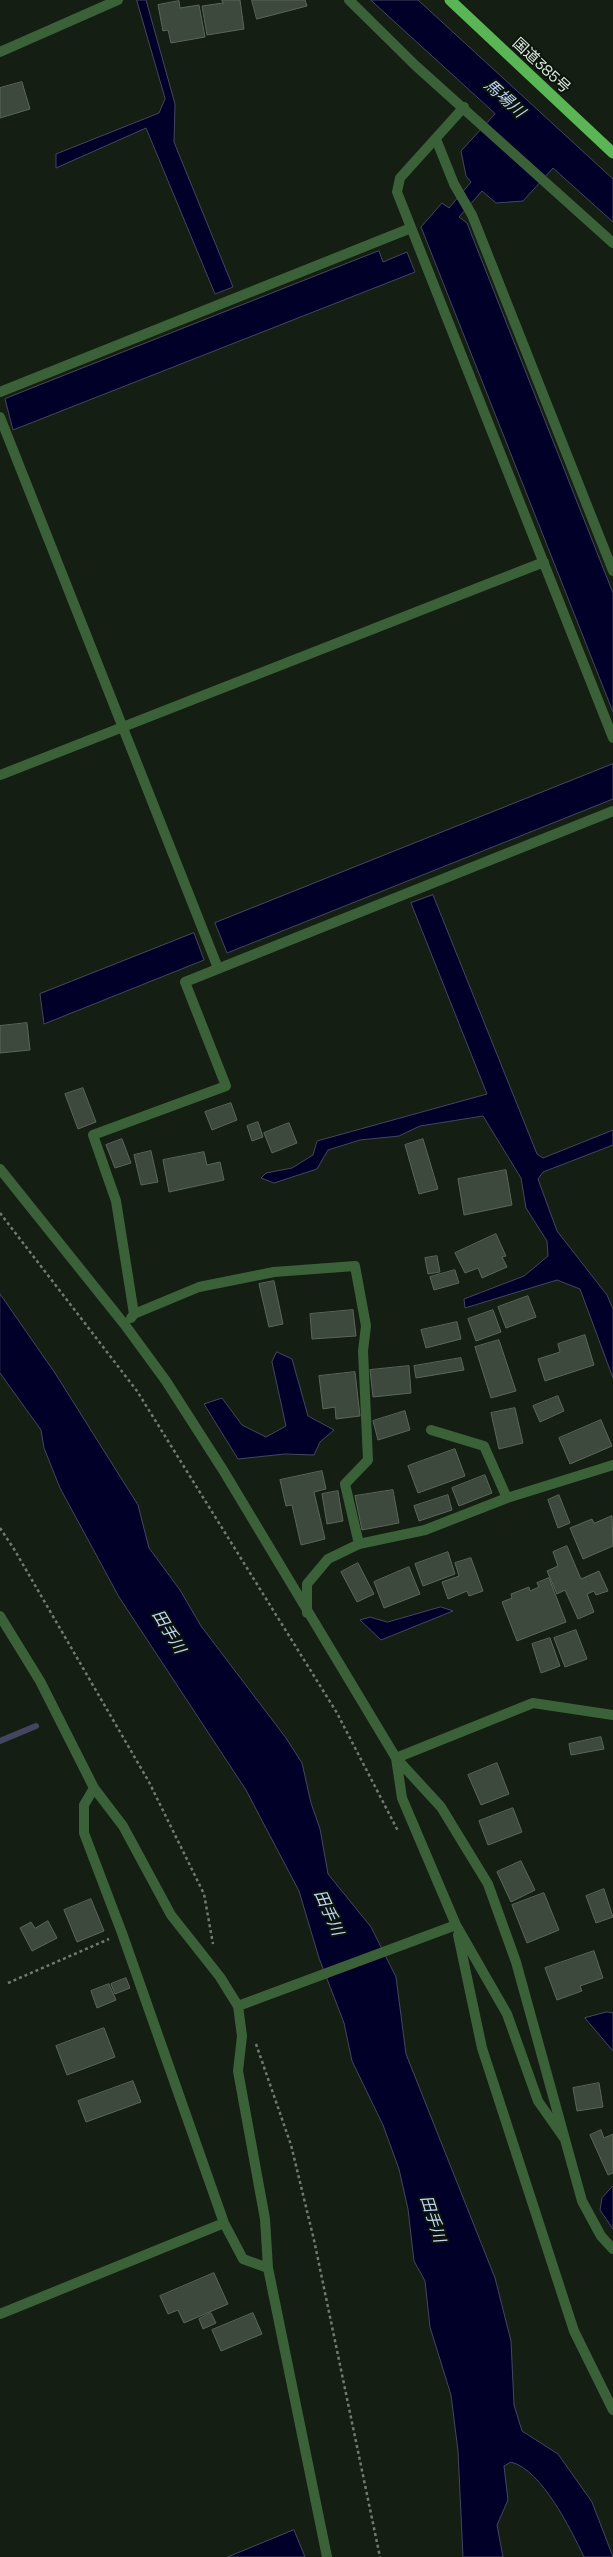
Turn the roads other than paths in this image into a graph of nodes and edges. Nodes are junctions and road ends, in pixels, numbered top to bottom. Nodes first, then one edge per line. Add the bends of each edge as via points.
1 (118, 0) edge
2 (349, 0) edge
3 (450, 0) edge
4 (0, 52) edge
5 (464, 107) junction
6 (436, 139) junction
7 (613, 153) edge
8 (411, 228) junction
9 (613, 243) edge
10 (0, 392) edge
11 (0, 417) edge
12 (544, 562) junction
13 (613, 571) edge
14 (124, 727) junction
15 (613, 738) edge
16 (0, 775) edge
17 (613, 811) edge
18 (218, 968) junction
19 (0, 1169) edge
20 (134, 1314) junction
21 (125, 1325) junction
22 (431, 1430) dead end
23 (613, 1465) edge
24 (507, 1498) junction
25 (359, 1544) junction
26 (308, 1614) junction
27 (0, 1616) edge
28 (613, 1715) edge
29 (396, 1758) junction
30 (94, 1788) junction
31 (456, 1925) junction
32 (238, 2006) junction
33 (564, 2138) junction
34 (224, 2223) junction
35 (613, 2249) edge
36 (268, 2268) junction
37 (0, 2314) edge
38 (613, 2410) edge
39 (327, 2557) edge

1 - 4 street
2 - 5 street via 416,66
3 - 7 highway, 国道385号
5 - 6 street
5 - 9 street
6 - 8 street via 400,178 397,192
6 - 13 street via 469,210
8 - 10 street
8 - 12 street
11 - 14 street
12 - 14 street
12 - 15 street
14 - 16 street
14 - 18 street
17 - 18 street
18 - 20 street via 185,982 226,1086 93,1135 116,1201
19 - 21 street
20 - 21 street
20 - 25 street via 199,1286 274,1272 355,1266 366,1326 363,1351 368,1460 345,1484
21 - 26 street via 224,1470
22 - 24 street via 484,1446
23 - 24 street
24 - 25 street via 425,1530
25 - 26 street via 328,1559 307,1584
26 - 29 street
27 - 30 street via 40,1681
28 - 29 street via 533,1703
29 - 31 street via 402,1798
29 - 33 street via 441,1807 488,1884 516,1962
30 - 32 street via 123,1826 171,1915 220,1977
30 - 34 street via 84,1805 84,1833
31 - 32 street
31 - 33 street via 507,2014 538,2101
31 - 38 street via 484,2055 574,2331
32 - 36 street via 242,2036 238,2071 266,2219
33 - 35 street via 582,2201 601,2236
34 - 36 street via 243,2259
34 - 37 street
36 - 39 street

